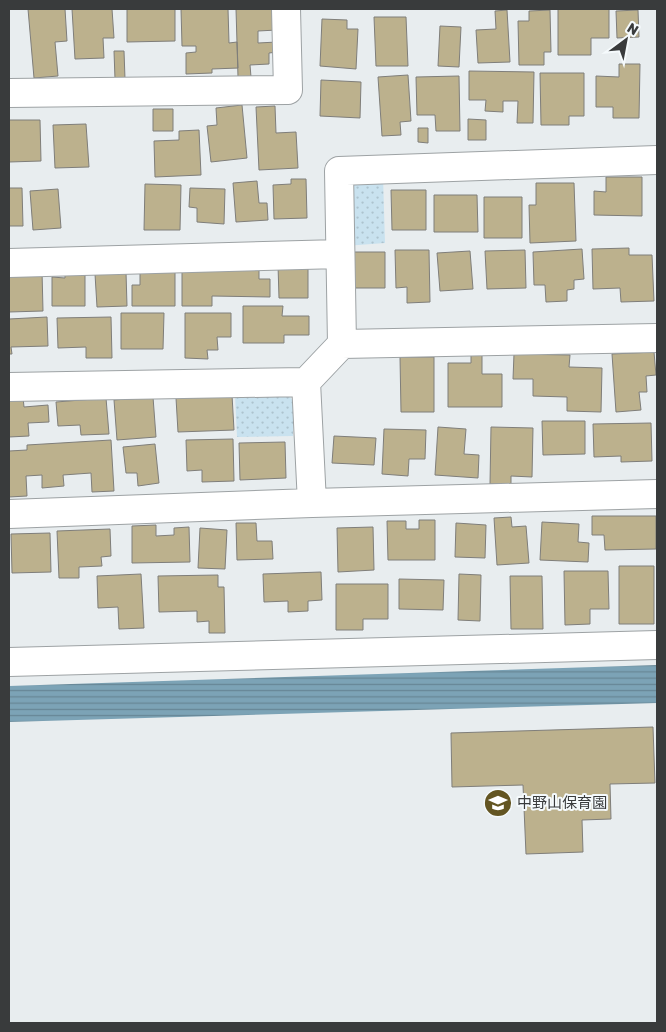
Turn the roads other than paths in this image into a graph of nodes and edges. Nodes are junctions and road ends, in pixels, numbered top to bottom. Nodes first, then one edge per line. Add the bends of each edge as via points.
1 (286, 9) edge
2 (9, 93) edge
3 (657, 160) edge
4 (340, 254) junction
5 (9, 263) edge
6 (657, 338) edge
7 (342, 344) junction
8 (306, 382) junction
9 (9, 388) edge
10 (657, 494) edge
11 (312, 503) junction
12 (9, 514) edge
13 (657, 645) edge
14 (9, 662) edge

1 - 2 street via 288,90
3 - 4 street via 339,171
4 - 5 street
4 - 7 street
6 - 7 street
7 - 8 street
8 - 9 street
8 - 11 street
10 - 11 street
11 - 12 street
13 - 14 street

